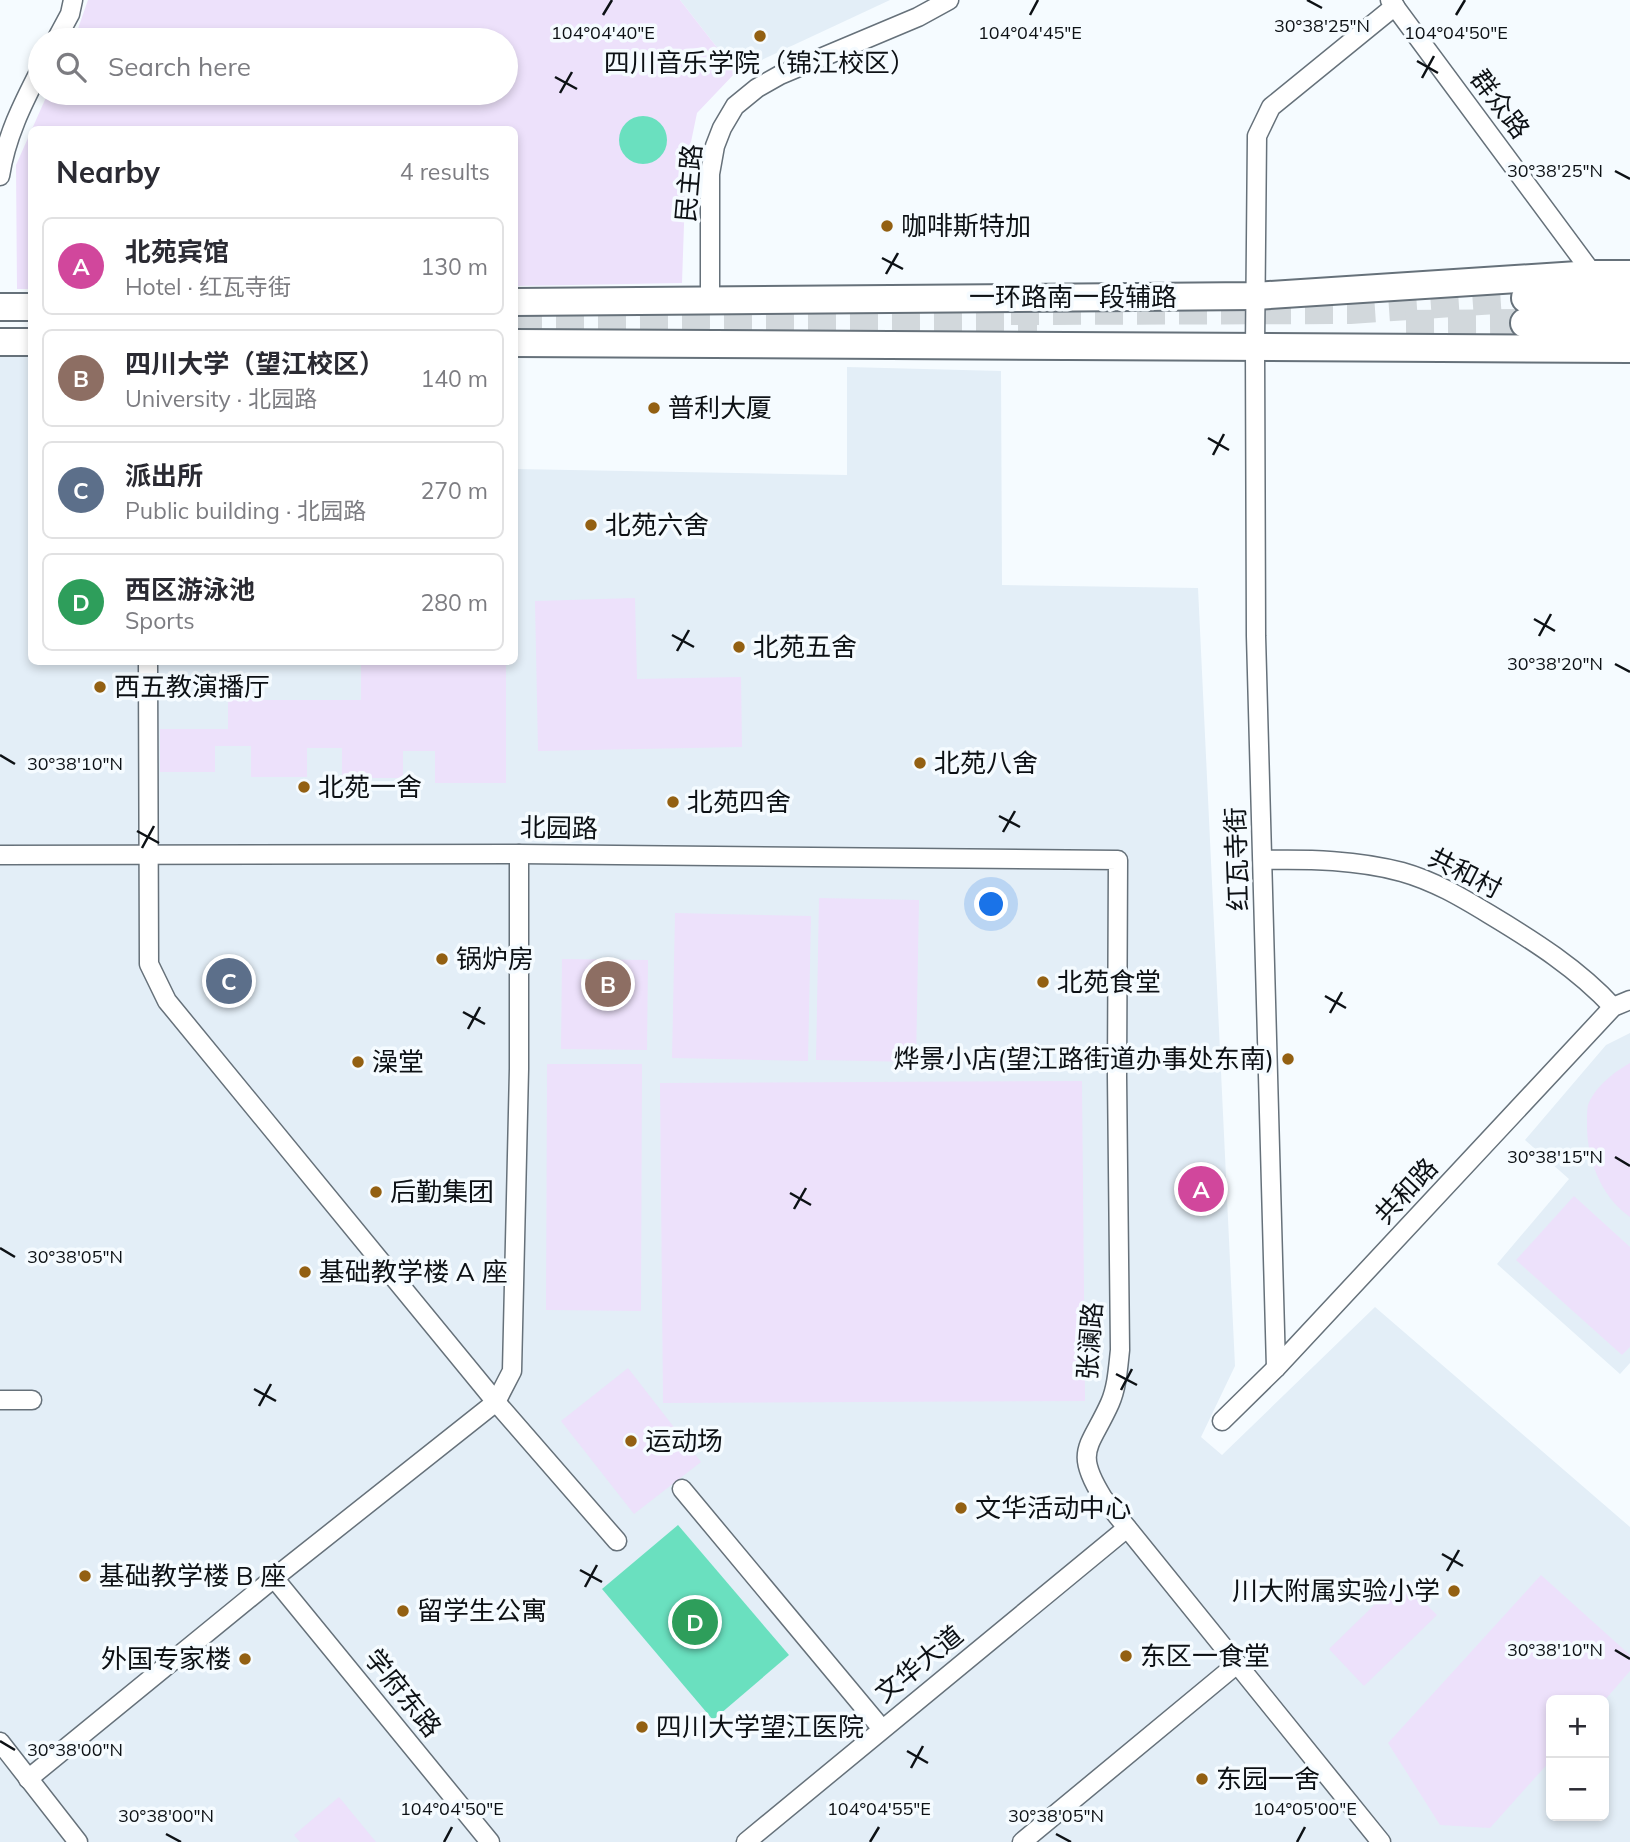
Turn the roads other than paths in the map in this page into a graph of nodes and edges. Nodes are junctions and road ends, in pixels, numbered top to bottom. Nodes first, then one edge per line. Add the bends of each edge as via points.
1 (73, 0) edge
2 (949, 0) edge
3 (1393, 3) edge
4 (62, 28) edge
5 (28, 93) edge
6 (0, 176) edge
7 (1593, 274) junction
8 (1630, 274) edge
9 (1255, 296) junction
10 (710, 299) junction
11 (1630, 299) edge
12 (518, 302) edge
13 (0, 307) edge
14 (28, 307) edge
15 (1630, 323) edge
16 (0, 341) edge
17 (28, 342) edge
18 (518, 343) edge
19 (1255, 347) junction
20 (1630, 349) edge
21 (148, 665) edge
22 (148, 854) junction
23 (519, 854) junction
24 (0, 855) edge
25 (1118, 860) joint
26 (1264, 860) junction
27 (1622, 1003) edge
28 (1276, 1368) junction
29 (0, 1400) edge
30 (32, 1401) dead end
31 (496, 1402) junction
32 (1222, 1421) dead end
33 (682, 1489) dead end
34 (1127, 1528) junction
35 (617, 1541) dead end
36 (274, 1578) junction
37 (1237, 1664) junction
38 (882, 1729) junction
39 (0, 1742) edge
40 (28, 1779) junction
41 (78, 1842) edge
42 (490, 1842) edge
43 (746, 1842) edge
44 (1022, 1842) edge
45 (1381, 1842) edge

1 - 4 street
2 - 10 street, 民主路 via 780,75 735,106 715,146 710,174
3 - 7 street, 群众路
3 - 9 street, 红瓦寺街 via 1271,107 1258,136
5 - 6 street via 7,141
7 - 8 main road, 一环路南一段辅路
7 - 9 main road, 一环路南一段辅路
9 - 10 main road, 一环路南一段辅路
9 - 19 street, 红瓦寺街
10 - 12 main road, 一环路南一段辅路
11 - 15 main road via 1525,310
13 - 14 main road
16 - 17 main road
18 - 19 main road, 一环路南一段辅路
19 - 20 main road, 一环路南一段辅路
19 - 26 street, 红瓦寺街 via 1256,636
21 - 22 street
22 - 23 street, 北园路
22 - 24 street, 北园路
22 - 31 street via 149,964 167,1001
23 - 25 street, 北园路
23 - 31 street via 512,1371
25 - 34 street, 张澜路 via 1120,1350 1111,1401 1086,1448 1086,1462 1093,1483
26 - 27 street, 共和村 via 1357,863 1403,872 1446,888
26 - 28 street, 红瓦寺街
27 - 28 street, 共和路
28 - 32 street, 共和路
29 - 30 street
31 - 35 street
31 - 36 street
33 - 38 street
34 - 37 street, 张澜路
34 - 38 street, 文华大道
36 - 40 street
36 - 42 street, 学府东路
37 - 44 street
37 - 45 street, 张澜路
38 - 43 street, 文华大道
39 - 40 street
40 - 41 street

